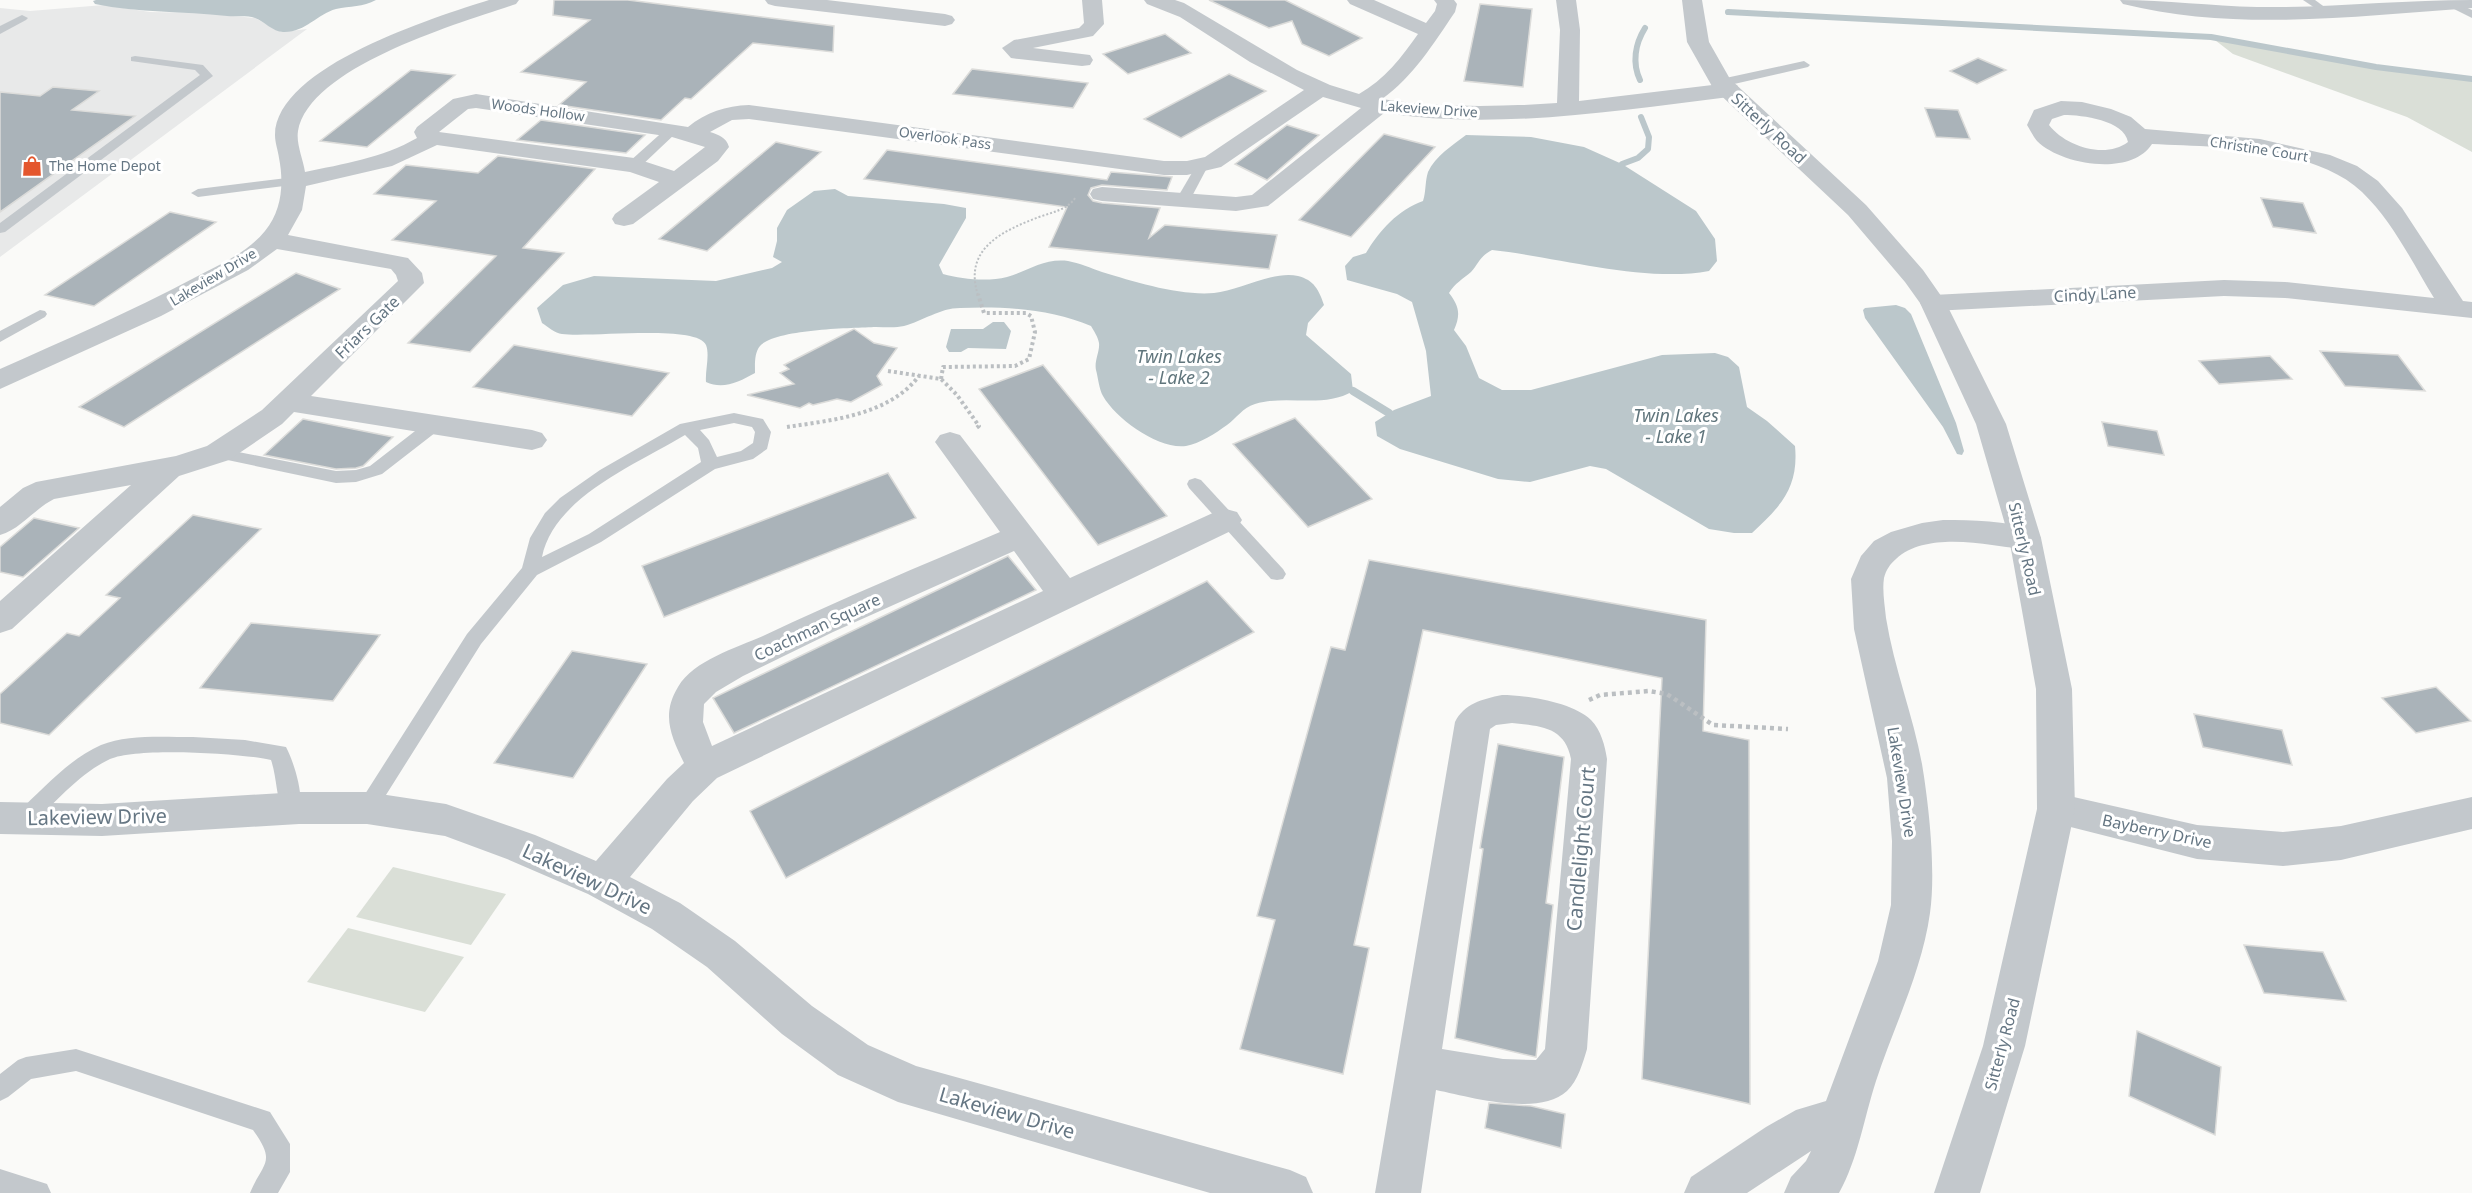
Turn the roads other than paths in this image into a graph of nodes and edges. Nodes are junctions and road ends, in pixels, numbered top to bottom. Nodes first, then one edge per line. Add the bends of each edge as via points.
1 (509, 0) edge
2 (775, 0) edge
3 (1092, 0) edge
4 (1159, 0) edge
5 (1357, 0) edge
6 (1444, 0) edge
7 (1566, 0) edge
8 (1692, 0) edge
9 (2130, 0) edge
10 (2467, 2) edge
11 (2162, 3) edge
12 (2316, 6) edge
13 (915, 8) edge
14 (2472, 15) edge
15 (22, 18) dead end
16 (945, 20) dead end
17 (0, 31) edge
18 (1430, 32) junction
19 (135, 59) dead end
20 (1082, 60) dead end
21 (1804, 65) dead end
22 (1725, 87) junction
23 (1321, 89) junction
24 (1369, 104) junction
25 (1568, 108) junction
26 (683, 132) junction
27 (2139, 136) dead end
28 (433, 138) junction
29 (634, 165) junction
30 (1202, 166) junction
31 (677, 180) junction
32 (295, 181) junction
33 (198, 192) dead end
34 (1102, 194) dead end
35 (1182, 200) junction
36 (624, 219) dead end
37 (0, 229) edge
38 (271, 240) junction
39 (2462, 308) edge
40 (1937, 313) junction
41 (40, 314) dead end
42 (0, 337) edge
43 (0, 380) edge
44 (289, 402) junction
45 (434, 425) junction
46 (686, 428) junction
47 (532, 440) dead end
48 (950, 442) road end
49 (218, 453) junction
50 (709, 465) junction
51 (169, 468) junction
52 (1195, 484) dead end
53 (1226, 520) junction
54 (0, 524) edge
55 (1019, 536) junction
56 (2025, 538) junction
57 (531, 570) junction
58 (1277, 574) dead end
59 (1064, 595) junction
60 (0, 620) edge
61 (704, 767) junction
62 (291, 808) junction
63 (367, 808) junction
64 (2056, 809) junction
65 (2472, 813) edge
66 (12, 819) edge
67 (602, 882) junction
68 (1419, 1065) junction
69 (0, 1089) edge
70 (1841, 1120) junction
71 (0, 1180) edge
72 (38, 1193) edge
73 (263, 1193) edge
74 (1290, 1193) edge
75 (1398, 1193) edge
76 (1707, 1193) edge
77 (1807, 1193) edge
78 (1957, 1193) edge

1 - 32 street, Lakeview Drive via 392,43 315,86 297,106 286,134
2 - 13 street
3 - 20 street via 1094,24 1086,32 1013,48 1023,54
4 - 23 street, Lakeview Drive via 1182,9 1256,57
5 - 18 street
6 - 18 street via 1445,12
7 - 25 street via 1570,30
8 - 22 street, Sitterly Road via 1698,42
9 - 11 street
10 - 12 street
10 - 14 lane
11 - 12 street via 2238,13
13 - 16 street
15 - 17 lane
18 - 24 street via 1397,77
19 - 37 lane via 199,67 207,76
21 - 22 lane
22 - 25 street, Lakeview Drive
22 - 40 street, Sitterly Road via 1857,210 1914,276
23 - 24 street, Lakeview Drive
23 - 30 street, Overlook Pass
24 - 25 street, Lakeview Drive via 1414,111 1509,113
24 - 35 street via 1259,201 1236,204
26 - 28 street, Woods Hollow via 470,101 425,132
26 - 29 lane
26 - 30 street, Overlook Pass via 718,116 749,112 1164,168
26 - 31 street, Woods Hollow via 711,140 717,147
27 - 39 street, Christine Court via 2236,142 2325,162 2349,173 2367,184 2391,209
28 - 29 street
28 - 32 street via 396,156
29 - 31 street
30 - 35 lane, Overlook Pass
31 - 36 street, Woods Hollow
32 - 33 lane
32 - 38 street, Lakeview Drive via 293,205
34 - 35 street
38 - 43 street, Lakeview Drive via 161,307
38 - 44 street, Friars Gate via 389,260 406,267 411,278 399,296
39 - 40 street, Cindy Lane via 2258,289 2222,301 2179,306
40 - 56 street, Sitterly Road via 1991,424
41 - 42 lane
44 - 45 street
44 - 49 street, Friars Gate
45 - 47 street
45 - 49 lane via 376,470 356,476 336,477
46 - 50 lane via 706,445 711,457
46 - 50 lane via 734,418 757,423 764,432 761,445 755,450
46 - 57 lane via 565,503 540,534
48 - 55 street
49 - 51 street, Friars Gate
50 - 57 lane via 595,538
51 - 54 street, Friars Gate via 47,490
51 - 60 street, Friars Gate
52 - 53 lane
53 - 58 lane
53 - 59 street
55 - 59 street
55 - 61 street, Coachman Square via 710,677 691,693 684,711 686,728
56 - 64 street, Sitterly Road via 2054,689
56 - 70 street, Lakeview Drive via 1978,532 1926,533 1886,549 1871,565 1866,587 1869,618 1903,762 1913,854 1911,907 1896,968
57 - 63 lane via 474,639
59 - 61 street
61 - 67 street
62 - 63 street, Lakeview Drive
62 - 66 street, Lakeview Drive via 102,820
62 - 66 lane via 279,753 253,747 136,746 108,751 94,759
63 - 67 street, Lakeview Drive via 446,820
64 - 65 street, Bayberry Drive via 2197,842 2283,849 2341,843
64 - 78 street, Sitterly Road via 2004,1046
67 - 74 street, Lakeview Drive via 666,916 721,954 797,1020 853,1060 914,1087
68 - 68 street, Candlelight Court via 1473,722 1495,710 1552,716 1579,731 1589,759 1566,1049 1548,1079 1516,1082
68 - 75 street
69 - 73 lane via 26,1068 75,1060 261,1121 278,1144 278,1172
70 - 76 street via 1812,1126
70 - 77 street, Lakeview Drive via 1833,1157 1816,1187
71 - 72 lane

